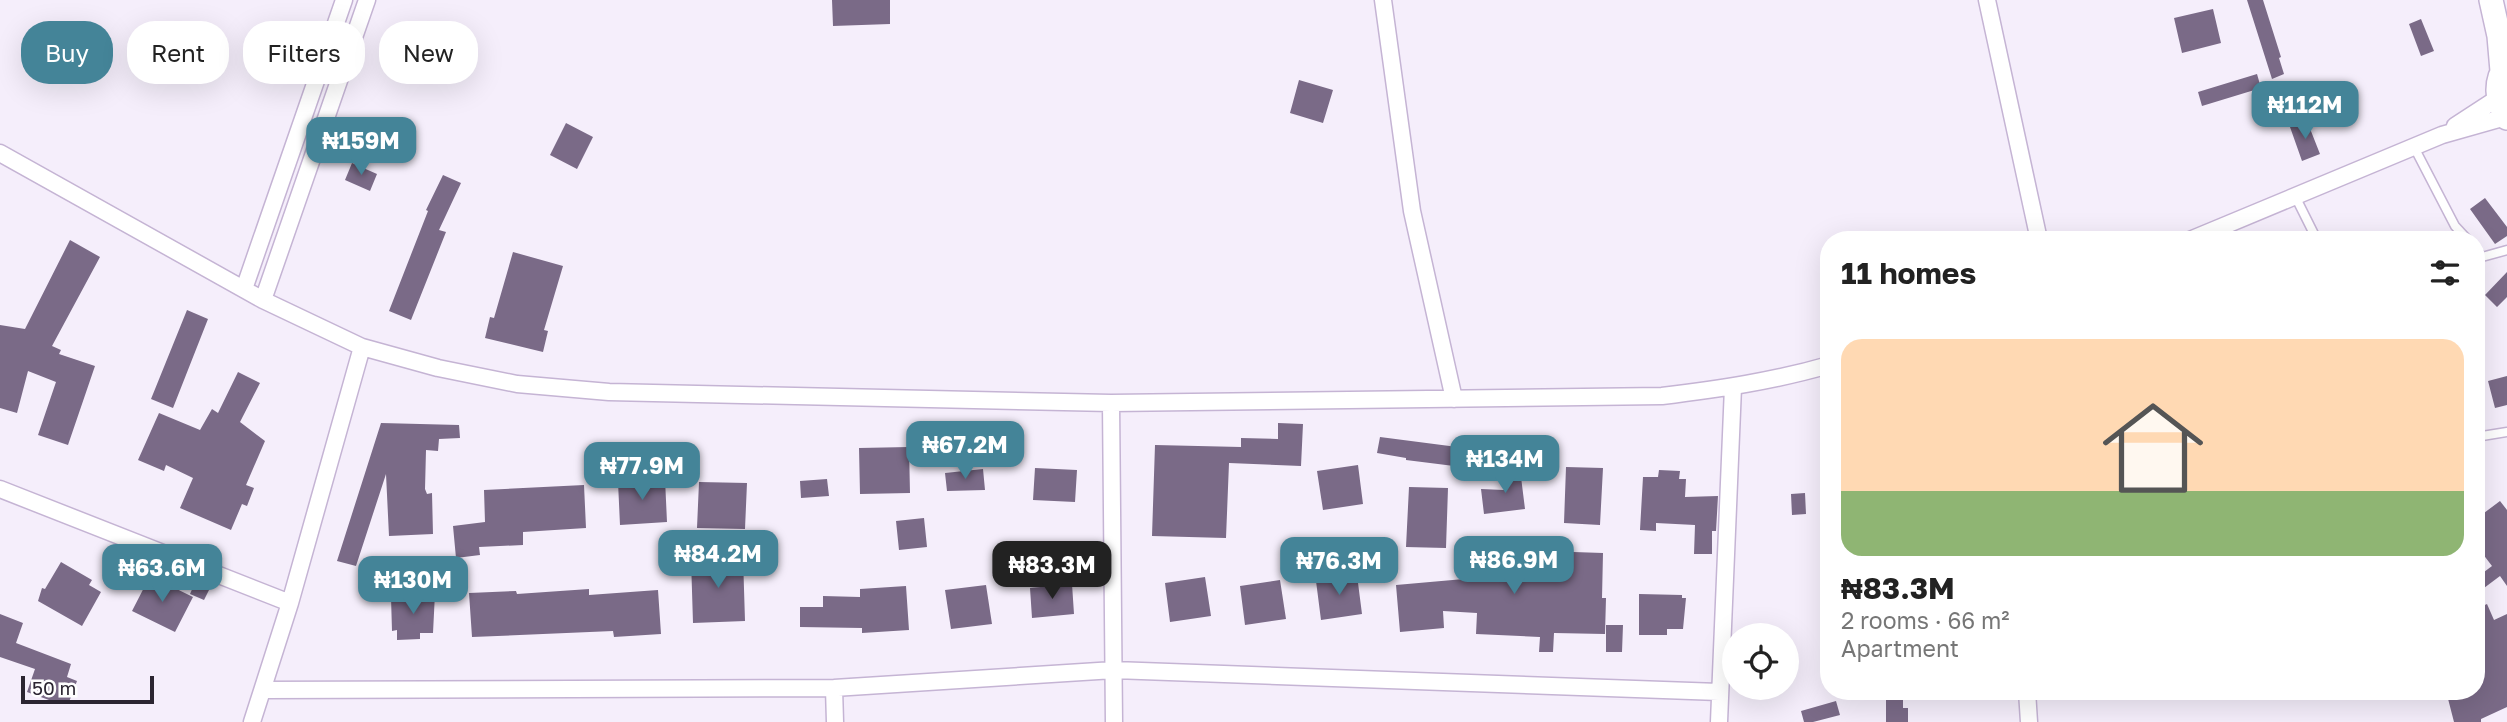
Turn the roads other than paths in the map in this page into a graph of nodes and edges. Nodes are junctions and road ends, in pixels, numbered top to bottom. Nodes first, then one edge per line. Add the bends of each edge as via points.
1 (344, 0) edge
2 (368, 0) edge
3 (1383, 0) edge
4 (1987, 0) edge
5 (2491, 0) edge
6 (2504, 67) edge
7 (2504, 111) edge
8 (2414, 147) junction
9 (0, 153) edge
10 (2295, 196) junction
11 (2037, 231) edge
12 (2211, 231) edge
13 (2312, 231) edge
14 (2460, 231) edge
15 (2507, 250) edge
16 (2485, 256) edge
17 (244, 289) junction
18 (263, 300) junction
19 (362, 347) junction
20 (1820, 367) edge
21 (1733, 387) junction
22 (1454, 399) junction
23 (1111, 403) junction
24 (2507, 432) edge
25 (2485, 436) edge
26 (0, 489) edge
27 (290, 603) junction
28 (1114, 670) junction
29 (834, 688) junction
30 (263, 690) junction
31 (1719, 692) junction
32 (2028, 700) edge
33 (252, 722) edge
34 (835, 722) edge
35 (1114, 722) edge
36 (1719, 722) edge
37 (2029, 722) edge

1 - 17 street
2 - 18 street
3 - 22 street via 1412,211
4 - 11 street
5 - 6 main road
6 - 7 main road
7 - 8 street
8 - 10 street
8 - 14 lane
9 - 17 street
10 - 12 street
10 - 13 lane
15 - 16 lane
17 - 18 street
18 - 19 street
19 - 23 street via 517,384 609,392
19 - 27 street
20 - 21 street
21 - 22 street via 1662,396
21 - 31 street
22 - 23 street
23 - 28 street
24 - 25 lane
26 - 27 street
27 - 30 street
28 - 29 street
28 - 31 street
28 - 35 street
29 - 30 street
29 - 34 street
30 - 33 street
31 - 36 street
32 - 37 street

